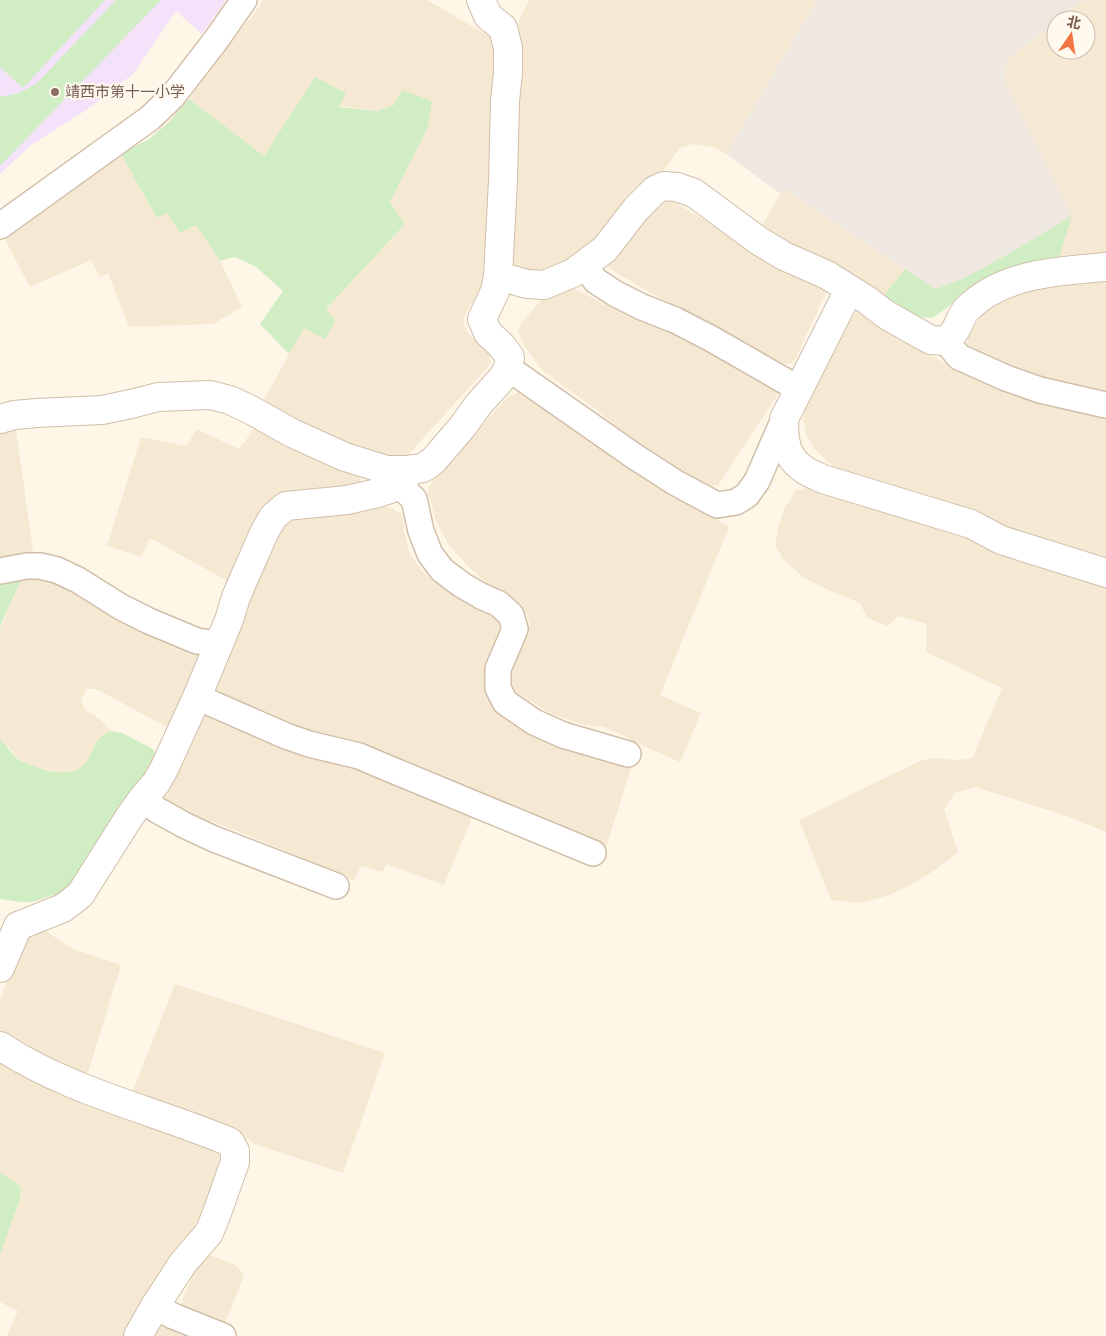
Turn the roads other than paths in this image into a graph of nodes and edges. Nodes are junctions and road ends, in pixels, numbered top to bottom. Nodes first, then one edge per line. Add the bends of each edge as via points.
1 (244, 0) edge
2 (481, 0) edge
3 (0, 226) edge
4 (584, 266) junction
5 (1106, 267) edge
6 (498, 276) junction
7 (849, 290) junction
8 (946, 341) junction
9 (508, 368) junction
10 (799, 389) junction
11 (1106, 405) edge
12 (0, 419) edge
13 (784, 419) junction
14 (405, 476) junction
15 (0, 571) edge
16 (1106, 573) edge
17 (218, 644) junction
18 (197, 697) junction
19 (628, 754) dead end
20 (143, 798) junction
21 (593, 853) dead end
22 (336, 886) dead end
23 (0, 968) edge
24 (0, 1046) edge
25 (155, 1306) junction
26 (138, 1336) edge
27 (223, 1336) edge

1 - 3 lane via 172,97 150,118
2 - 6 street via 488,16 503,28 508,48
4 - 6 street via 544,285
4 - 7 street via 605,249 654,190 664,186 677,187 694,193 784,256
4 - 10 lane via 596,281 616,294 710,338
5 - 8 street via 1054,272 1015,281 994,290 965,310 956,331
6 - 9 street via 482,319 488,333 510,357
7 - 8 street via 931,340
7 - 10 street
8 - 11 lane via 959,357 1006,378 1040,390
9 - 13 lane via 634,456 717,505 736,502 747,495 757,481
9 - 14 street via 433,461
10 - 13 street
12 - 14 street via 14,415 102,410 158,397 210,395 230,400 345,457
13 - 16 street via 789,455 802,469 824,479 971,524 1001,540
14 - 17 street via 392,488 378,493 286,506 273,517 248,568
14 - 19 lane via 403,489 414,499 430,554 442,570 499,604 511,615 514,629 498,670 498,688 505,702 534,722 563,735
15 - 17 lane via 27,566 57,570 149,621 197,641
17 - 18 street
18 - 20 street via 164,769
18 - 21 lane via 286,736 359,756
20 - 22 lane via 156,810 214,839
20 - 23 street via 80,895 63,908 18,926
24 - 25 street via 55,1076 230,1142 235,1151 235,1162 209,1233 183,1263
25 - 26 street
25 - 27 lane

